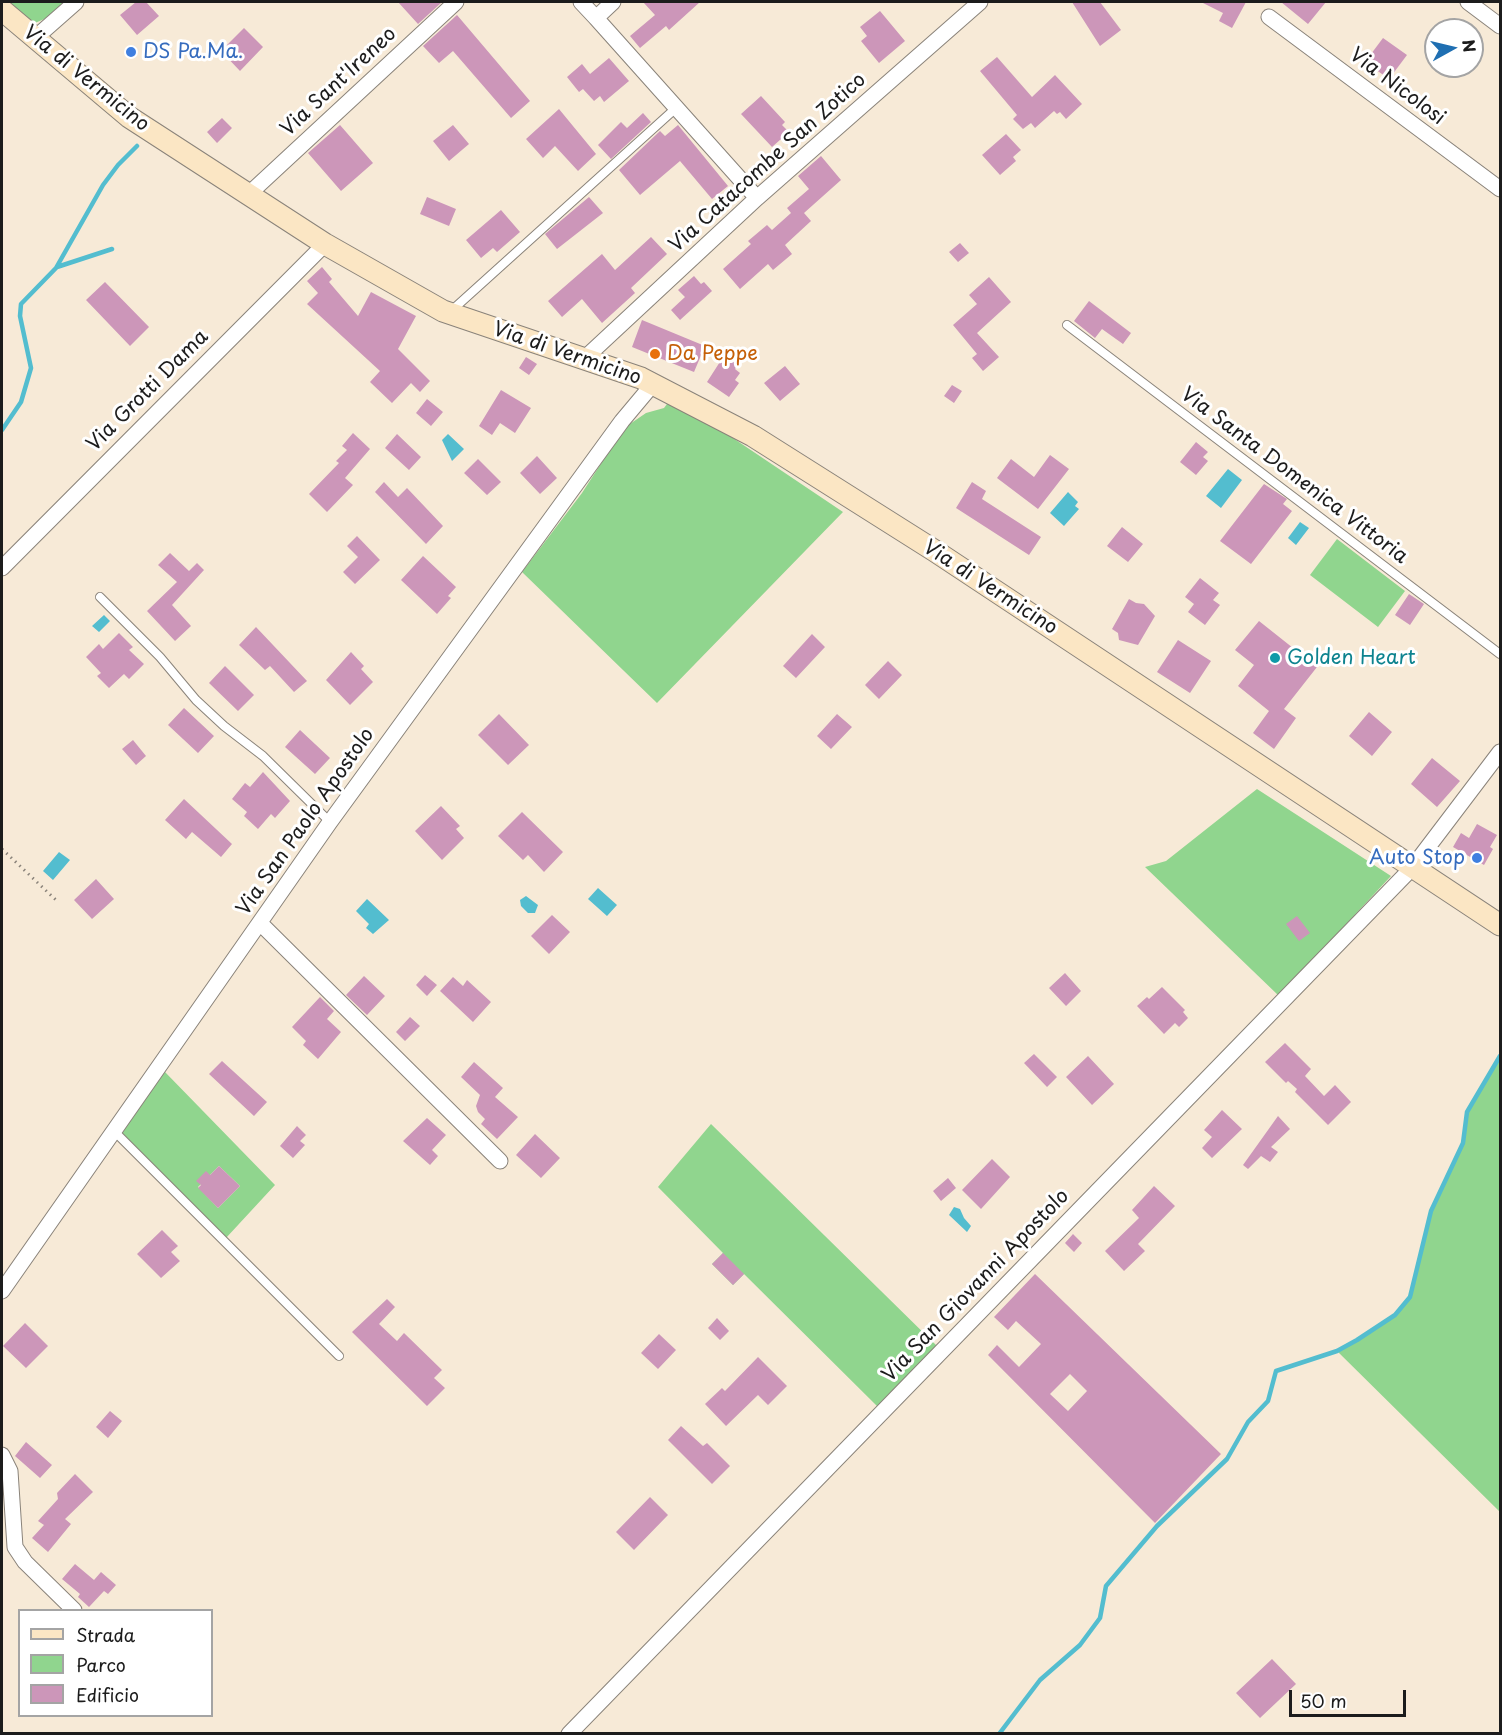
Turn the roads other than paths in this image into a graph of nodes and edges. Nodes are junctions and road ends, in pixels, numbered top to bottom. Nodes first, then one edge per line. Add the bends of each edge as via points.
1 (76, 2) edge
2 (456, 2) edge
3 (581, 2) edge
4 (613, 2) edge
5 (980, 2) edge
6 (1468, 2) edge
7 (2, 10) edge
8 (1269, 17) dead end
9 (596, 18) junction
10 (1500, 26) edge
11 (34, 39) junction
12 (676, 108) junction
13 (1500, 189) edge
14 (250, 193) junction
15 (757, 198) junction
16 (325, 244) junction
17 (448, 314) junction
18 (1067, 325) dead end
19 (585, 358) junction
20 (653, 384) junction
21 (2, 568) edge
22 (100, 597) dead end
23 (1500, 654) edge
24 (1500, 752) edge
25 (330, 822) junction
26 (1412, 868) junction
27 (260, 923) junction
28 (1500, 925) edge
29 (115, 1132) junction
30 (500, 1161) dead end
31 (2, 1291) edge
32 (339, 1356) dead end
33 (2, 1455) edge
34 (72, 1609) edge
35 (569, 1734) edge

1 - 11 street
2 - 14 street, Via Sant'Ireneo
3 - 9 street
4 - 9 street
5 - 15 street, Via Catacombe San Zotico
6 - 10 street
7 - 11 main road, Via di Vermicino
8 - 13 street, Via Nicolosi
9 - 12 street
11 - 14 main road, Via di Vermicino via 129,117
12 - 15 street
12 - 17 lane
14 - 16 main road, Via di Vermicino
15 - 19 street, Via Catacombe San Zotico
16 - 17 main road, Via di Vermicino
16 - 21 street, Via Grotti Dama
17 - 19 main road, Via di Vermicino
18 - 23 lane, Via Santa Domenica Vittoria
19 - 20 main road, Via di Vermicino
20 - 25 street, Via San Paolo Apostolo
20 - 26 main road, Via di Vermicino via 753,435
22 - 25 lane via 196,700 263,756
24 - 26 street
25 - 27 street, Via San Paolo Apostolo
26 - 28 main road, Via di Vermicino
26 - 35 street, Via San Giovanni Apostolo
27 - 29 street, Via San Paolo Apostolo
27 - 30 street
29 - 31 street, Via San Paolo Apostolo
29 - 32 lane
33 - 34 street via 10,1475 15,1547

